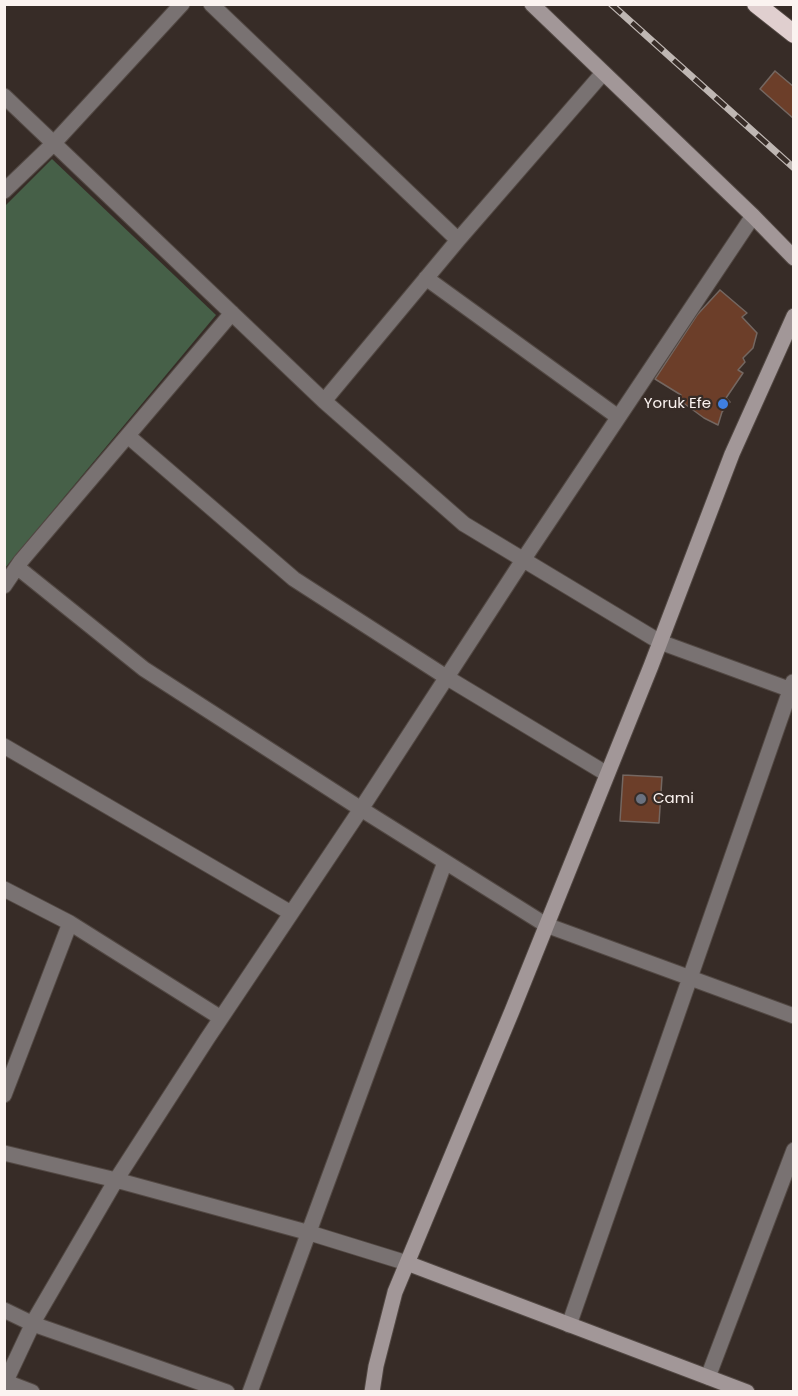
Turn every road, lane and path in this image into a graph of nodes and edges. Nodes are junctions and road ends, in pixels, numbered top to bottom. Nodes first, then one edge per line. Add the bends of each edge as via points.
1 (182, 4) edge
2 (211, 4) edge
3 (532, 4) edge
4 (756, 4) edge
5 (794, 34) edge
6 (603, 73) junction
7 (4, 96) edge
8 (53, 144) junction
9 (4, 191) edge
10 (753, 216) junction
11 (458, 240) junction
12 (794, 258) edge
13 (426, 278) junction
14 (232, 313) junction
15 (794, 316) edge
16 (324, 401) junction
17 (618, 417) junction
18 (128, 436) junction
19 (523, 560) junction
20 (17, 567) junction
21 (4, 586) edge
22 (660, 642) junction
23 (446, 676) junction
24 (792, 687) edge
25 (4, 746) edge
26 (607, 774) junction
27 (361, 809) junction
28 (445, 861) junction
29 (4, 889) edge
30 (291, 913) junction
31 (70, 922) junction
32 (546, 925) junction
33 (690, 978) junction
34 (794, 1016) edge
35 (221, 1018) junction
36 (4, 1095) edge
37 (794, 1150) edge
38 (4, 1153) edge
39 (116, 1180) junction
40 (310, 1233) junction
41 (407, 1263) junction
42 (4, 1310) edge
43 (33, 1324) junction
44 (569, 1325) junction
45 (708, 1377) junction
46 (5, 1383) edge
47 (32, 1392) edge
48 (227, 1392) edge
49 (250, 1392) edge
50 (372, 1392) edge
51 (747, 1392) edge

1 - 8 street
2 - 11 street
3 - 6 street
4 - 5 highway
6 - 10 street
6 - 11 street
7 - 8 street
8 - 9 street
8 - 14 street
10 - 12 street
10 - 17 street
11 - 13 street
13 - 16 street
13 - 17 street
14 - 16 street
14 - 18 street
15 - 22 street via 732,454
16 - 19 street via 464,524
17 - 19 street
18 - 20 street
18 - 23 street via 294,579
19 - 22 street
19 - 23 street
20 - 21 street
20 - 27 street via 144,669
22 - 24 street
22 - 26 street
23 - 26 street
23 - 27 street
24 - 33 street
25 - 30 street
26 - 32 street
27 - 28 street
27 - 30 street
28 - 32 street
28 - 40 street
29 - 31 street
30 - 35 street
31 - 35 street
31 - 36 street
32 - 33 street
32 - 41 street
33 - 34 street
33 - 44 street
35 - 39 street
37 - 45 street
38 - 39 street
39 - 40 street
39 - 43 street
40 - 41 street
40 - 49 street
41 - 44 street
41 - 50 street via 375,1366
42 - 43 street
43 - 46 street
43 - 48 street
44 - 45 street
45 - 51 street
46 - 47 street

